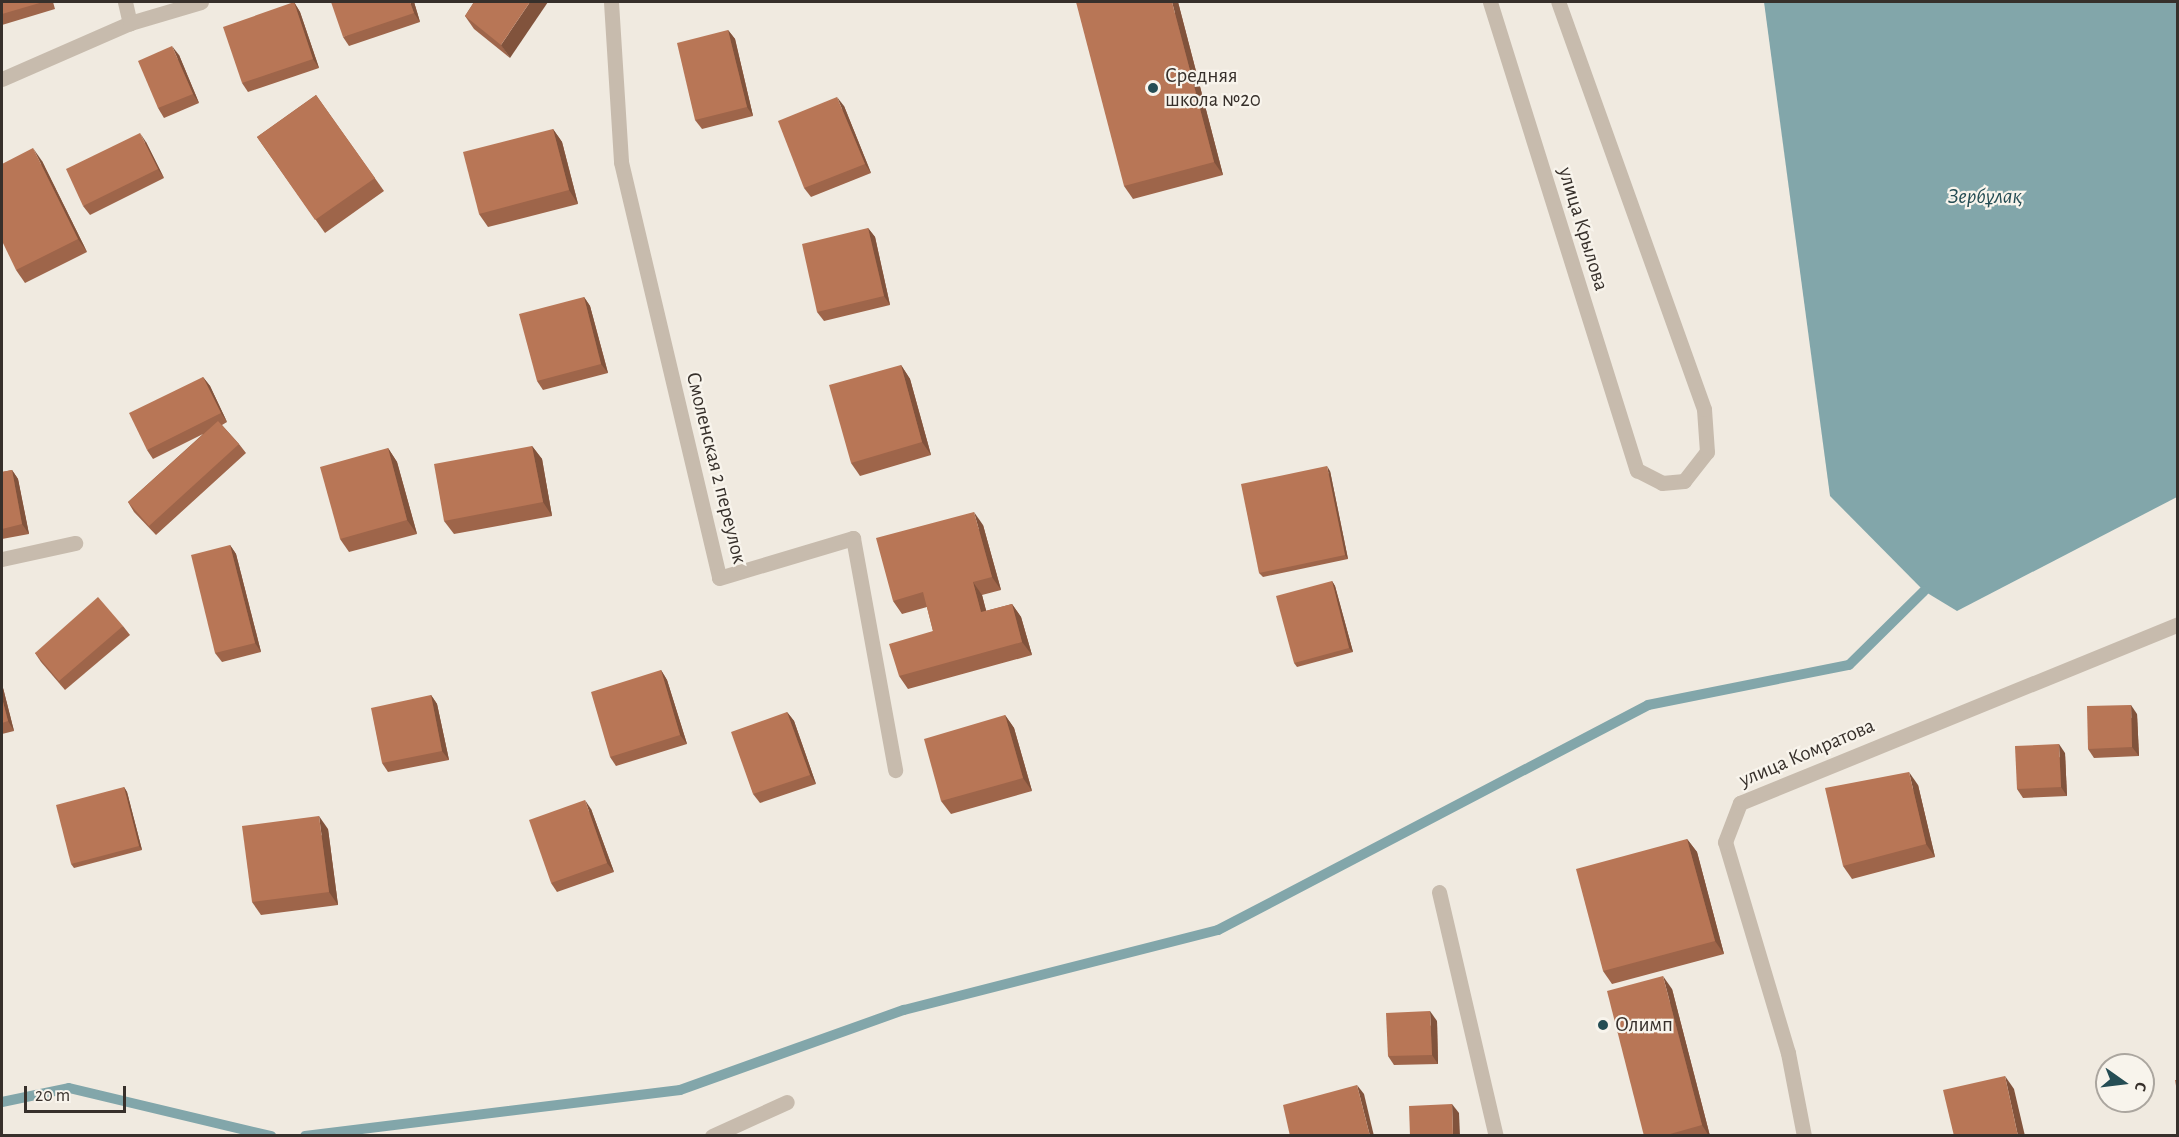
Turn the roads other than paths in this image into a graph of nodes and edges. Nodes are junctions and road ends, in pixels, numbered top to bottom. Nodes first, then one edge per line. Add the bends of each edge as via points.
1 (125, 2) edge
2 (201, 2) edge
3 (611, 2) edge
4 (1490, 2) edge
5 (1558, 2) edge
6 (130, 22) junction
7 (2, 79) edge
8 (75, 543) dead end
9 (2, 559) edge
10 (2178, 624) edge
11 (895, 770) dead end
12 (1440, 892) dead end
13 (787, 1102) dead end
14 (712, 1136) edge
15 (1496, 1136) edge
16 (1804, 1136) edge

1 - 6 street
2 - 6 street
3 - 11 street, Смоленская 2 переулок via 621,162 719,578 853,538
4 - 5 street, улица Крылова via 1637,470 1662,483 1684,481 1707,452 1704,408
6 - 7 street
8 - 9 street
10 - 16 street, улица Комратова via 1740,803 1725,842 1788,1053
12 - 15 street
13 - 14 street

